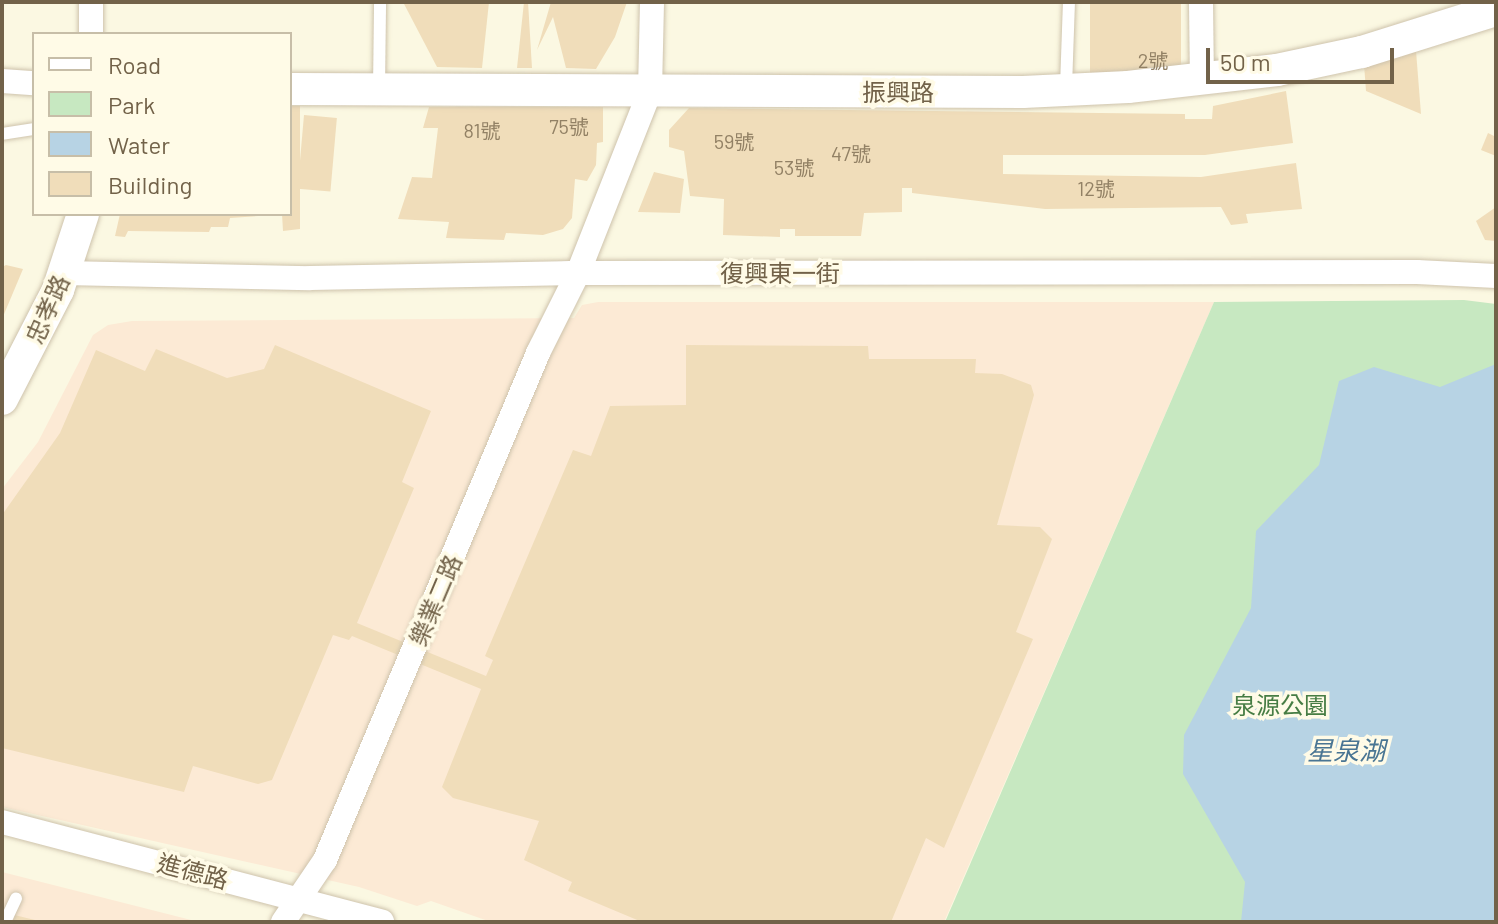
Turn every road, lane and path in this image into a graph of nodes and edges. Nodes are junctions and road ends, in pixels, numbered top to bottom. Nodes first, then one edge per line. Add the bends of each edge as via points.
1 (91, 2) edge
2 (380, 2) edge
3 (652, 2) edge
4 (1069, 2) edge
5 (1201, 2) edge
6 (1476, 10) edge
7 (91, 32) edge
8 (1202, 80) junction
9 (2, 81) edge
10 (32, 83) edge
11 (292, 89) edge
12 (379, 89) junction
13 (650, 91) junction
14 (1066, 91) junction
15 (32, 129) edge
16 (2, 134) edge
17 (82, 216) edge
18 (64, 273) junction
19 (578, 273) junction
20 (1496, 276) edge
21 (2, 399) edge
22 (2, 822) edge
23 (16, 898) dead end
24 (297, 899) junction
25 (5, 922) edge
26 (283, 922) edge
27 (382, 922) edge

1 - 7 street
2 - 12 lane
3 - 13 street
4 - 14 lane
5 - 8 street
6 - 8 main road, 振興路 via 1362,52
8 - 14 main road, 振興路
9 - 10 street
11 - 12 main road, 振興路
12 - 13 main road, 振興路
13 - 14 main road, 振興路
13 - 19 street, 樂業二路
15 - 16 lane
17 - 18 main road, 忠孝路
18 - 19 street, 復興東一街 via 310,278
18 - 21 main road, 忠孝路
19 - 20 street, 復興東一街
19 - 24 street, 樂業二路 via 538,353 325,860
22 - 24 street, 進德路
23 - 25 lane
24 - 26 street, 樂業二路
24 - 27 street, 進德路

